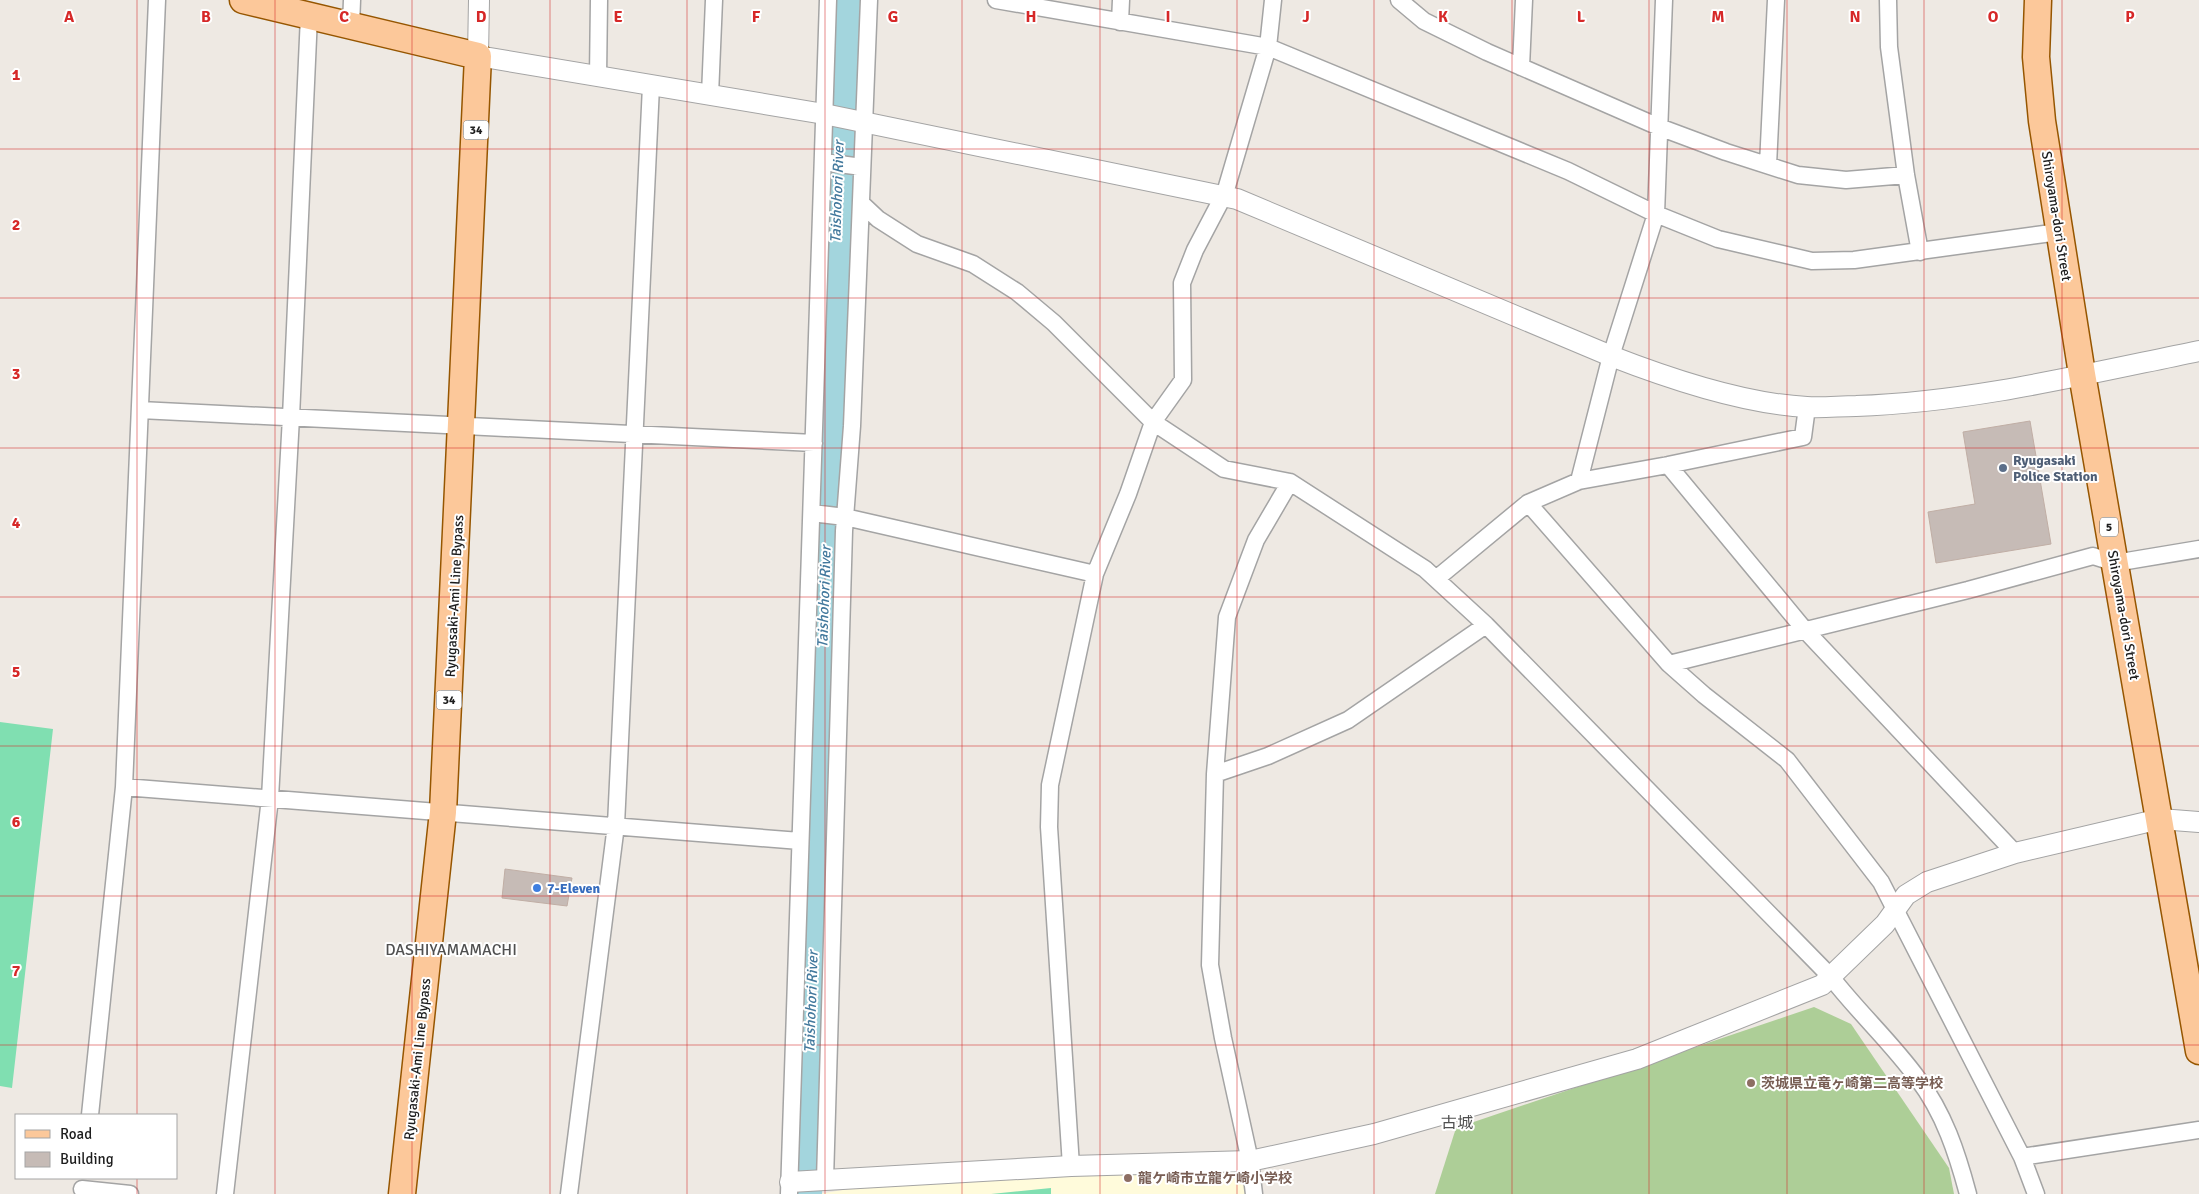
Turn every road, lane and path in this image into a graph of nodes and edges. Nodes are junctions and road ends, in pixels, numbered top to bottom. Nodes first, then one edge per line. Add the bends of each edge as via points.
1 (156, 0) edge
2 (352, 0) edge
3 (479, 0) edge
4 (600, 0) edge
5 (714, 0) edge
6 (828, 0) edge
7 (869, 0) edge
8 (998, 0) edge
9 (1122, 0) edge
10 (1273, 0) edge
11 (1399, 0) edge
12 (1524, 0) edge
13 (1664, 0) edge
14 (1776, 0) edge
15 (1888, 0) edge
16 (2038, 0) edge
17 (250, 1) edge
18 (309, 16) junction
19 (1120, 22) junction
20 (351, 26) junction
21 (1268, 47) junction
22 (478, 56) junction
23 (1521, 67) junction
24 (598, 76) junction
25 (651, 86) junction
26 (710, 95) junction
27 (824, 114) junction
28 (865, 122) junction
29 (1659, 127) junction
30 (824, 162) junction
31 (1768, 165) junction
32 (859, 167) junction
33 (1906, 176) junction
34 (1224, 196) junction
35 (861, 203) junction
36 (1656, 214) junction
37 (2059, 232) junction
38 (1920, 252) junction
39 (2199, 351) edge
40 (1611, 356) junction
41 (2082, 374) junction
42 (1807, 407) junction
43 (140, 410) junction
44 (291, 417) junction
45 (1153, 422) junction
46 (462, 427) junction
47 (634, 434) junction
48 (814, 443) junction
49 (1668, 465) junction
50 (1579, 481) junction
51 (1290, 482) junction
52 (1528, 503) junction
53 (815, 514) junction
54 (843, 516) junction
55 (2199, 550) edge
56 (2116, 563) junction
57 (1095, 574) junction
58 (1436, 579) junction
59 (1486, 625) junction
60 (1804, 629) junction
61 (1669, 664) junction
62 (1216, 774) junction
63 (124, 787) junction
64 (270, 798) junction
65 (443, 812) junction
66 (2160, 819) junction
67 (2199, 822) edge
68 (616, 825) junction
69 (800, 840) junction
70 (2015, 853) junction
71 (1895, 910) junction
72 (2190, 948) edge
73 (1831, 977) junction
74 (2199, 1051) edge
75 (90, 1114) edge
76 (2199, 1130) edge
77 (2022, 1157) junction
78 (1250, 1161) junction
79 (1071, 1166) junction
80 (825, 1180) junction
81 (82, 1187) edge
82 (790, 1188) edge
83 (130, 1194) edge
84 (225, 1194) edge
85 (402, 1194) edge
86 (569, 1194) edge
87 (1254, 1194) edge
88 (1968, 1194) edge
89 (2036, 1194) edge

1 - 43 street
2 - 20 street
3 - 22 street
4 - 24 street
5 - 26 street
6 - 27 street
7 - 28 street
8 - 19 street
9 - 19 street
10 - 21 street
11 - 23 street via 1424,21
12 - 23 street
13 - 29 street
14 - 31 street
15 - 33 street via 1889,47
16 - 37 main road, Shiroyama-dori Street / 5 via 2036,57
17 - 18 main road
18 - 20 main road
18 - 44 street
19 - 21 street
20 - 22 main road
21 - 34 street
21 - 36 street via 1568,171
22 - 24 street
22 - 46 main road, Ryugasaki-Ami Line Bypass / 34
23 - 29 street
24 - 25 street
25 - 26 street
25 - 47 street
26 - 27 street
27 - 28 street
27 - 30 street
28 - 32 street
28 - 34 street
29 - 31 street
29 - 36 street
30 - 32 street
30 - 48 street
31 - 33 street via 1798,175 1846,180
32 - 35 street
33 - 38 street
34 - 40 street
34 - 45 street via 1195,250 1182,283 1183,380
35 - 45 street via 878,219 917,244 973,264 1017,292 1054,323
35 - 54 street via 852,426
36 - 38 street via 1718,239 1812,261
36 - 40 street
37 - 38 street
37 - 41 main road, Shiroyama-dori Street / 5
39 - 41 street
40 - 42 street via 1654,373 1749,399
40 - 50 street
41 - 42 street via 1952,399
41 - 56 main road, Shiroyama-dori Street / 5
42 - 49 street via 1802,437
43 - 44 street
43 - 63 street
44 - 46 street
44 - 64 street
45 - 51 street via 1224,469
45 - 57 street
46 - 47 street
46 - 65 main road, Ryugasaki-Ami Line Bypass / 34
47 - 48 street
47 - 68 street
48 - 53 street
49 - 50 street
49 - 60 street
50 - 52 street
51 - 58 street
51 - 62 street via 1256,540 1227,617
52 - 58 street
52 - 61 street
53 - 54 street
53 - 69 street
54 - 57 street
54 - 80 street
55 - 56 street
56 - 60 street via 2093,556
56 - 66 main road, Shiroyama-dori Street / 5
57 - 79 street via 1050,785 1049,827
58 - 59 street
59 - 62 street via 1348,720 1268,756
59 - 73 street
60 - 61 street
60 - 70 street
61 - 71 street via 1704,696 1787,760 1880,882
62 - 78 street via 1210,965
63 - 64 street
63 - 75 street
64 - 65 street
64 - 84 street
65 - 68 street
65 - 85 main road, Ryugasaki-Ami Line Bypass / 34
66 - 67 street
66 - 70 street
66 - 72 main road, Shiroyama-dori Street / 5
68 - 69 street
68 - 86 street
69 - 82 street
70 - 71 street via 1927,882 1906,895
71 - 73 street
71 - 77 street
72 - 74 main road, Shiroyama-dori Street / 5
73 - 78 street via 1822,986 1636,1059 1374,1134
73 - 88 street via 1919,1080 1956,1148
76 - 77 street
77 - 89 street
78 - 79 street
78 - 87 street
79 - 80 street
80 - 82 street
81 - 83 street

